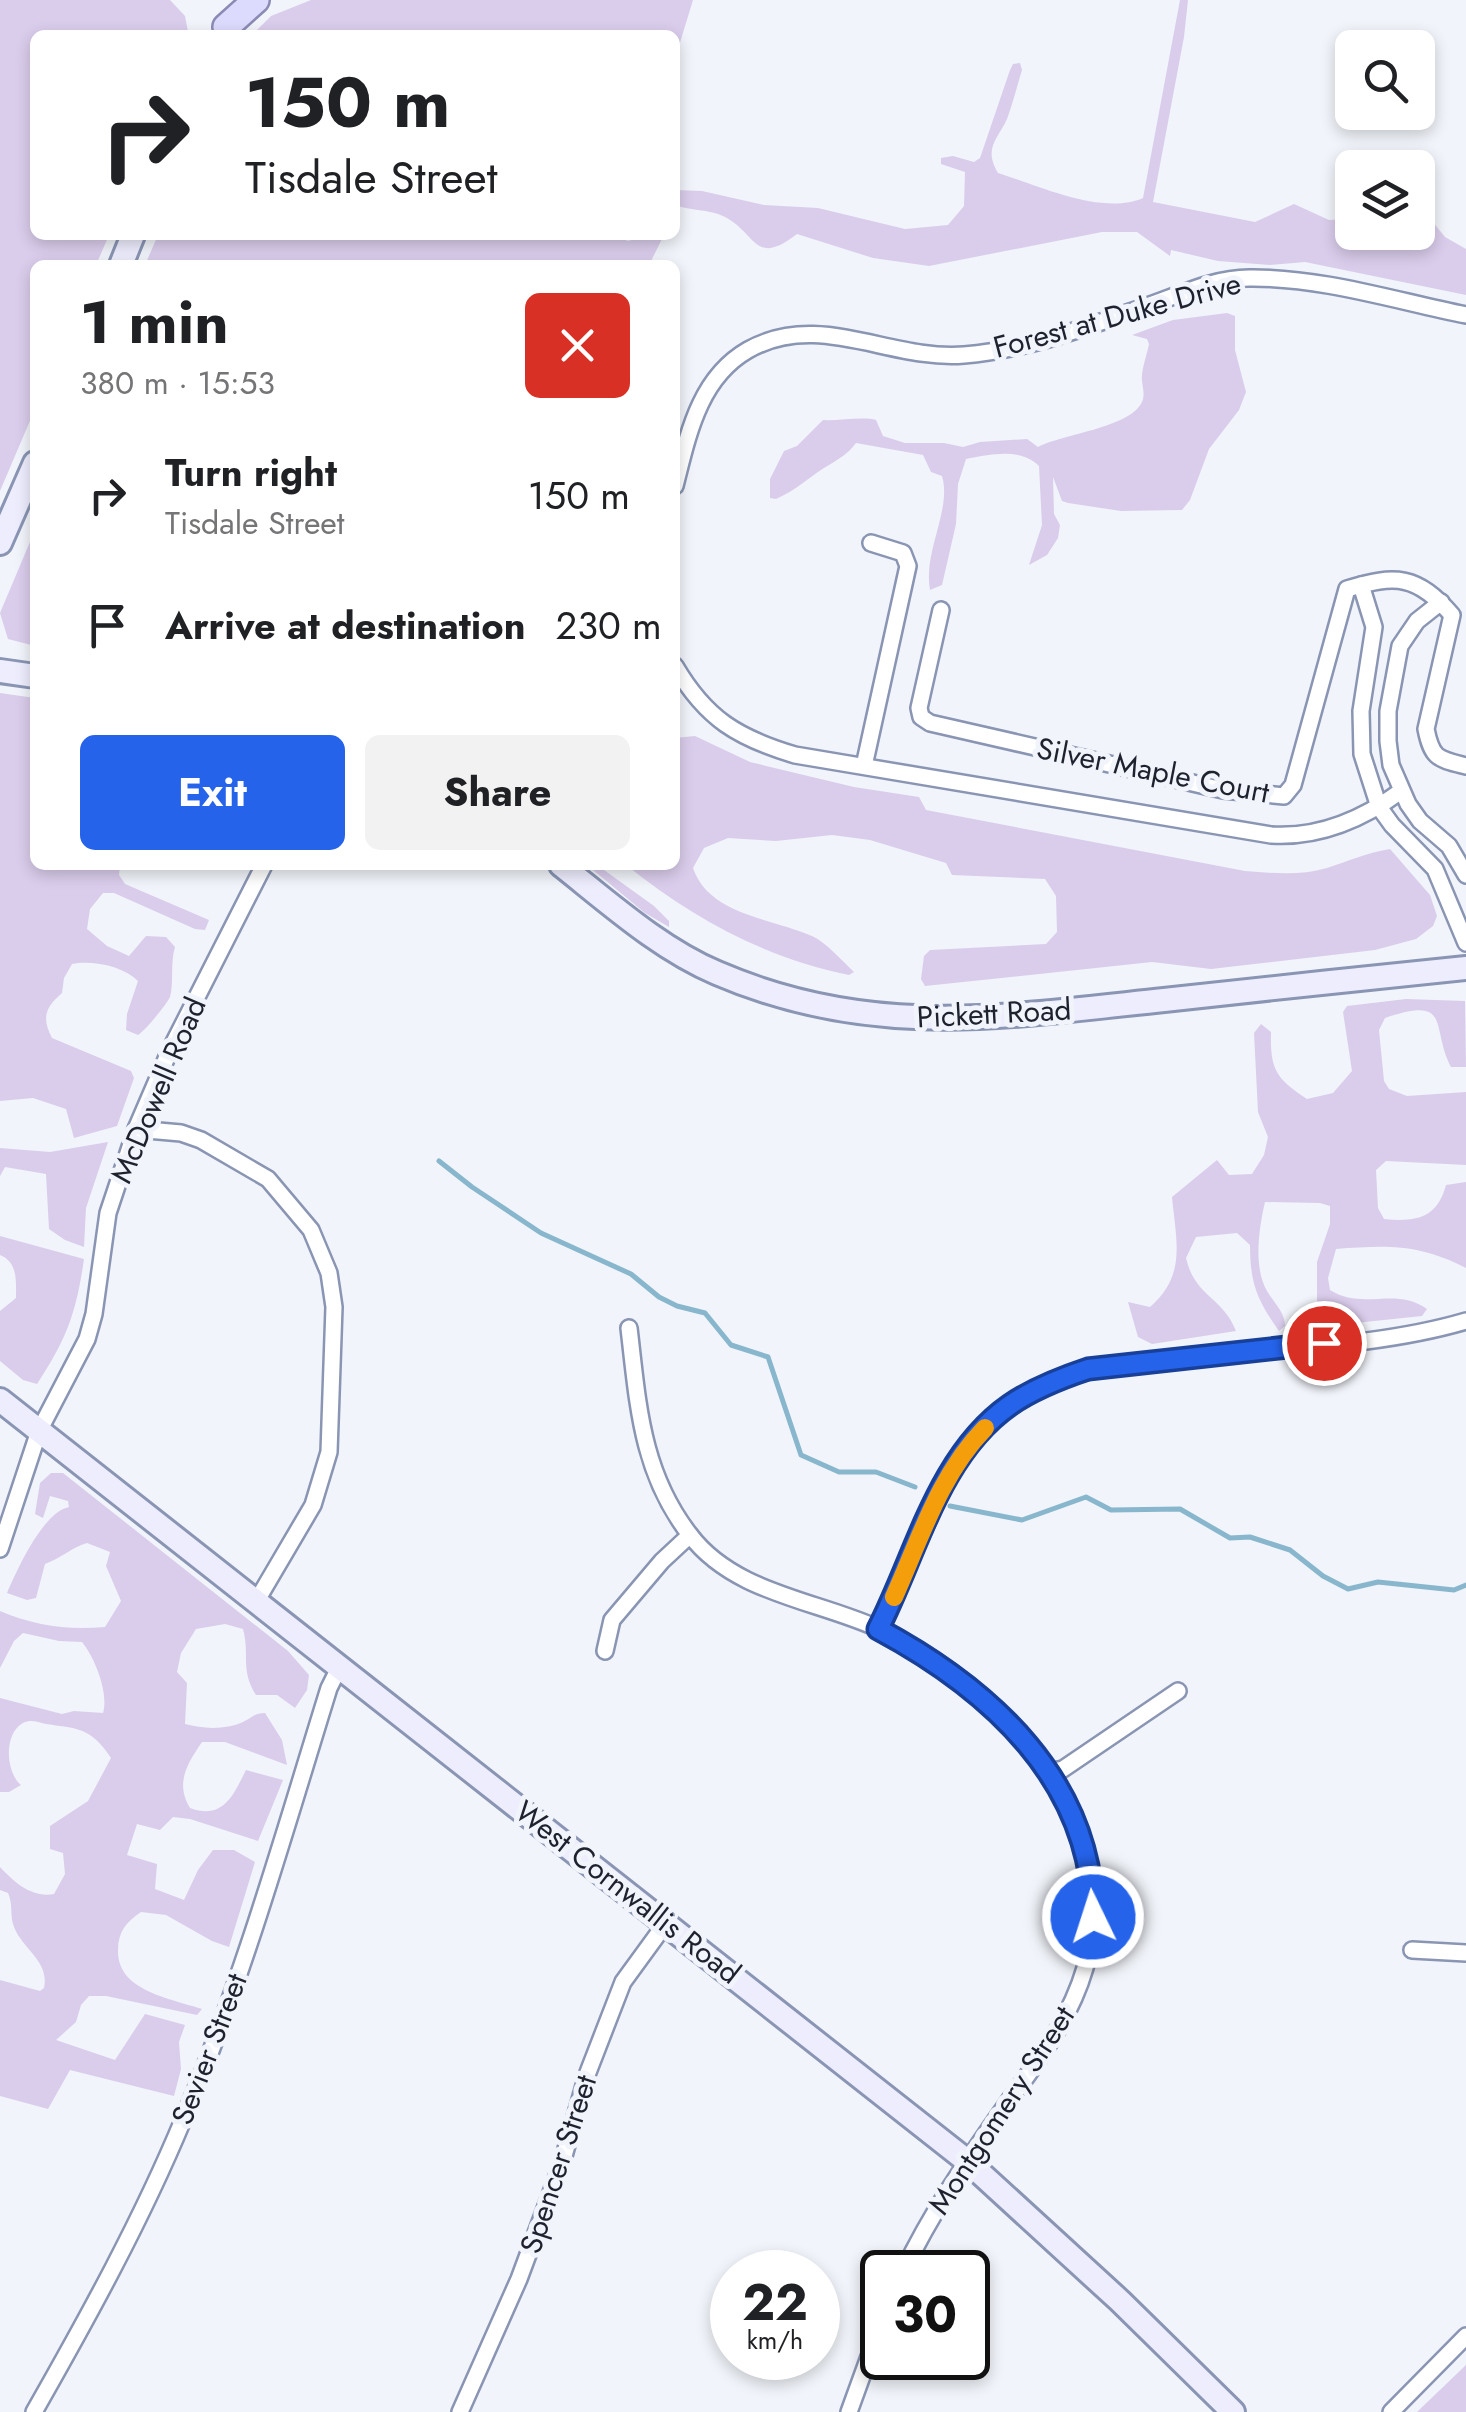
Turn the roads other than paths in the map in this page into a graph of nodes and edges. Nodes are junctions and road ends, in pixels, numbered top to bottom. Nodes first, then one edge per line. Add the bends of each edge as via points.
1 (238, 0) edge
2 (256, 0) edge
3 (225, 30) edge
4 (226, 30) edge
5 (1466, 315) edge
6 (680, 469) edge
7 (30, 474) edge
8 (0, 543) edge
9 (872, 543) dead end
10 (1361, 584) junction
11 (1441, 602) junction
12 (941, 610) dead end
13 (0, 671) edge
14 (680, 674) edge
15 (30, 675) edge
16 (864, 766) junction
17 (1466, 766) edge
18 (1401, 792) junction
19 (1379, 808) junction
20 (261, 870) edge
21 (569, 870) edge
22 (1466, 874) edge
23 (1444, 886) junction
24 (1466, 943) edge
25 (1466, 968) edge
26 (136, 1130) junction
27 (1466, 1321) edge
28 (629, 1328) dead end
29 (0, 1400) edge
30 (39, 1430) junction
31 (690, 1535) junction
32 (0, 1549) edge
33 (256, 1602) junction
34 (878, 1629) junction
35 (606, 1651) dead end
36 (339, 1668) junction
37 (1178, 1690) dead end
38 (1048, 1772) junction
39 (666, 1923) junction
40 (1412, 1950) dead end
41 (1466, 1953) edge
42 (967, 2161) junction
43 (914, 2250) edge
44 (1466, 2336) edge
45 (861, 2380) edge
46 (34, 2412) edge
47 (460, 2412) edge
48 (849, 2412) edge
49 (1233, 2412) edge
50 (1390, 2412) edge

1 - 3 street
2 - 4 main road
5 - 6 street, Forest at Duke Drive via 1248,278 1202,287 1071,333 963,355 834,335 779,336 737,357 716,377 701,400
7 - 8 street
9 - 16 street via 903,553 908,566
10 - 11 street via 1380,578 1410,583
10 - 12 street, Silver Maple Court via 1347,589 1293,785 1284,796 1224,790 930,723 920,708
10 - 19 street via 1374,627 1360,711 1362,754
11 - 17 street via 1452,615 1426,729 1439,759
11 - 18 street via 1416,621 1400,646 1388,741
13 - 15 street
14 - 16 street via 709,712 749,740
16 - 19 street via 1271,836 1332,828
18 - 19 street
18 - 22 street
19 - 23 street
20 - 26 street, McDowell Road
21 - 25 street, Pickett Road via 713,972 798,1002 868,1015 1038,1013
22 - 23 street
23 - 24 street
26 - 30 street, McDowell Road via 108,1213 87,1340
26 - 33 street via 201,1140 268,1179 311,1230 329,1273 329,1452 313,1505
27 - 34 street via 1400,1335 1088,1369 1019,1399 946,1480
28 - 31 street, Montgomery Street via 643,1440
29 - 30 street, West Cornwallis Road
30 - 32 street, McDowell Road
30 - 33 street, West Cornwallis Road
31 - 34 street, Montgomery Street via 713,1558 768,1590
31 - 35 street via 612,1620
33 - 36 street, West Cornwallis Road
34 - 38 street, Montgomery Street via 964,1683
36 - 39 street, West Cornwallis Road
36 - 46 street, Sevier Street via 234,1989 183,2121 100,2295
37 - 38 street via 1063,1769
38 - 42 street, Montgomery Street via 1086,1849 1093,1896 1089,1948 1064,2020
39 - 42 street, West Cornwallis Road
39 - 47 street, Spencer Street via 623,1982 519,2279
40 - 41 street
42 - 43 street, Montgomery Street
42 - 49 street, West Cornwallis Road
44 - 50 street
45 - 48 street

